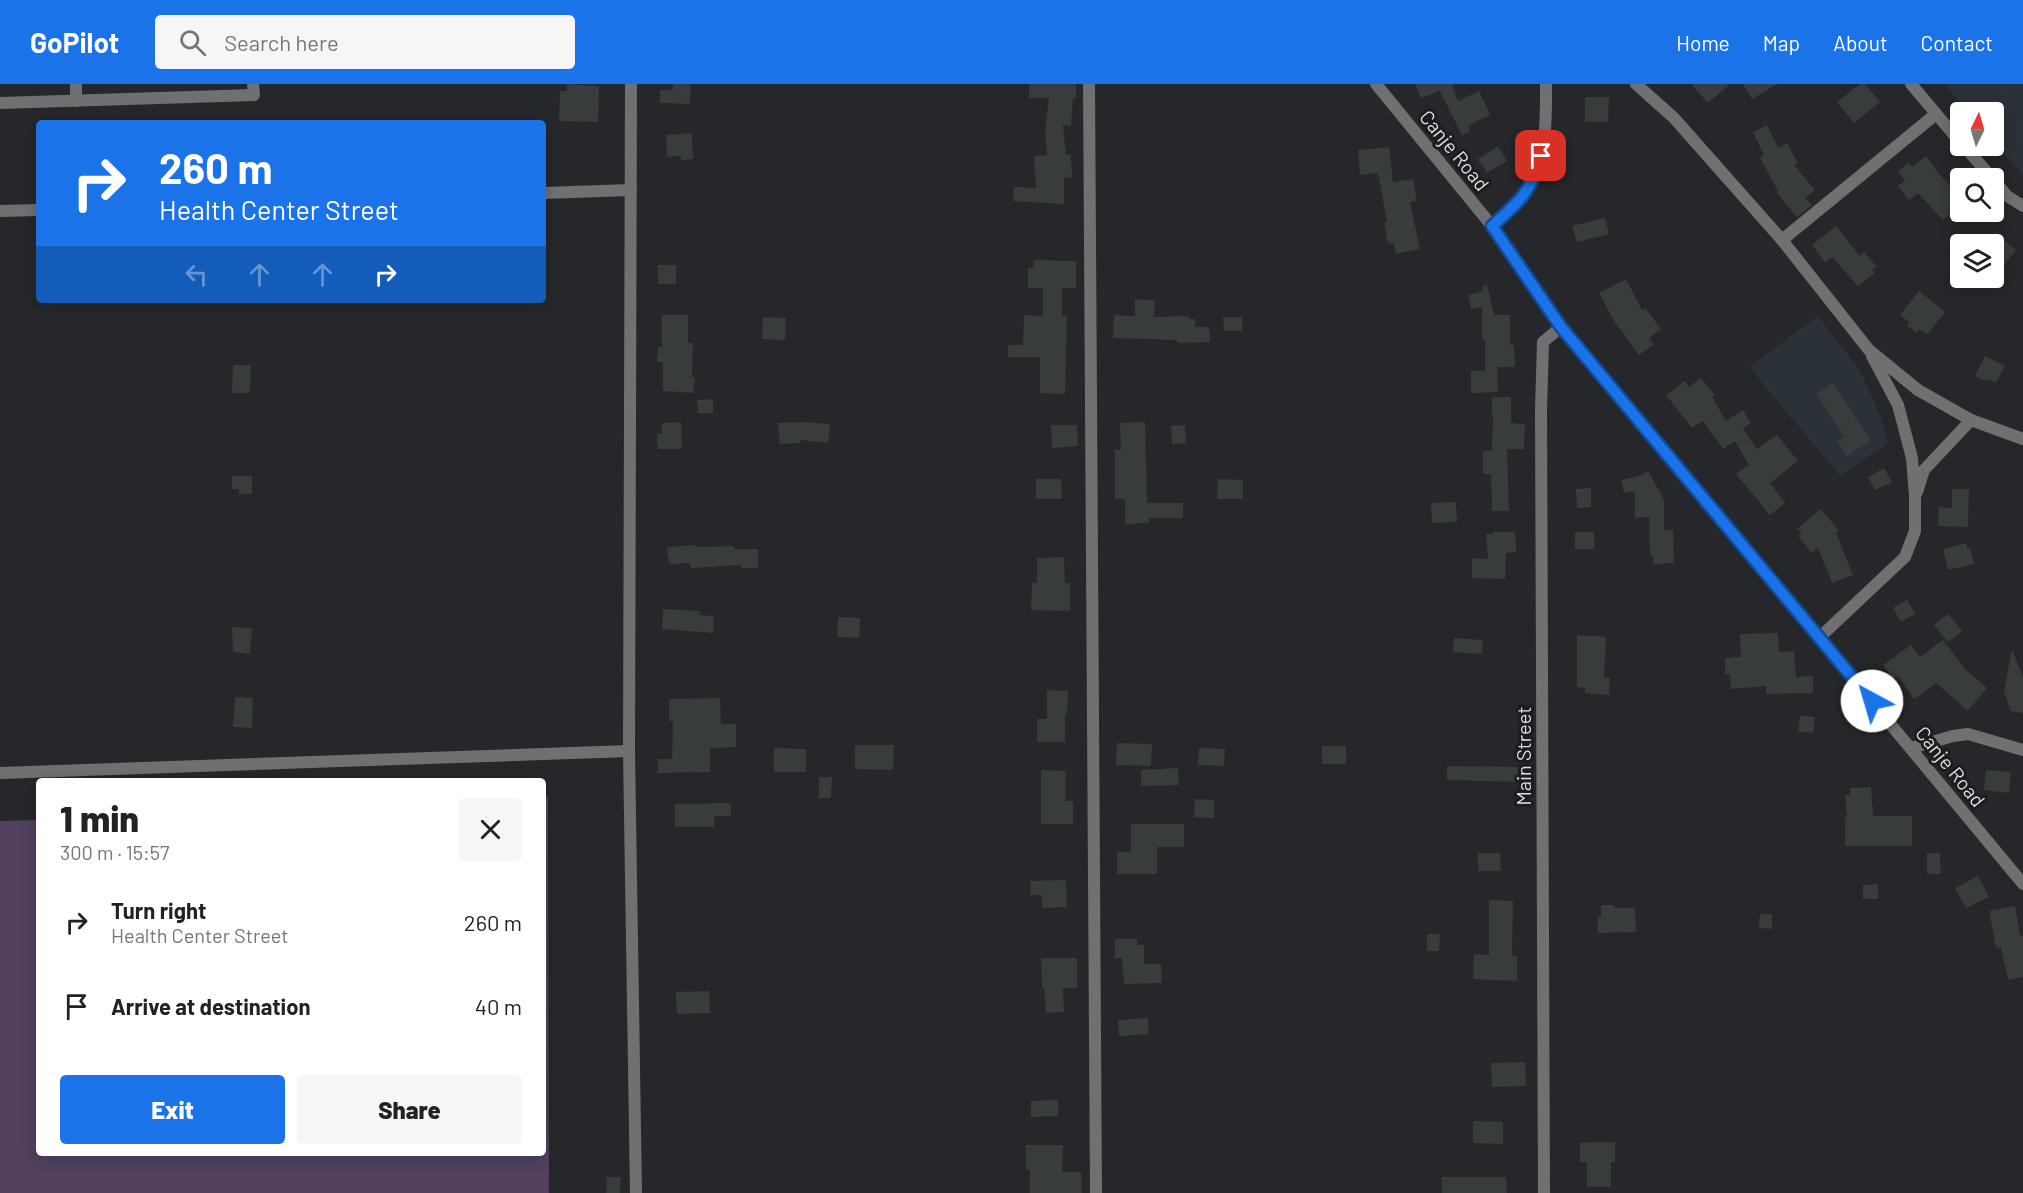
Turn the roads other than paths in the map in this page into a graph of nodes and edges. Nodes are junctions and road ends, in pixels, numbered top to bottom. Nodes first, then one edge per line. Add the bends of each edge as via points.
1 (76, 84) edge
2 (253, 84) edge
3 (631, 84) edge
4 (1089, 84) edge
5 (1376, 84) edge
6 (1546, 84) edge
7 (1636, 84) edge
8 (1911, 84) edge
9 (76, 101) junction
10 (0, 103) edge
11 (1936, 114) junction
12 (1950, 130) edge
13 (1973, 156) edge
14 (1983, 168) edge
15 (631, 190) junction
16 (2004, 192) edge
17 (546, 193) edge
18 (2023, 206) edge
19 (36, 210) edge
20 (0, 211) edge
21 (1492, 226) junction
22 (1782, 240) junction
23 (1561, 327) junction
24 (1869, 350) junction
25 (1971, 420) junction
26 (2023, 439) edge
27 (1915, 496) junction
28 (1820, 637) junction
29 (1911, 748) junction
30 (2023, 750) edge
31 (629, 752) junction
32 (0, 773) edge
33 (2023, 884) edge
34 (636, 1193) edge
35 (1096, 1193) edge
36 (1544, 1193) edge

1 - 9 street
2 - 9 street via 254,95
3 - 15 street
4 - 35 street
5 - 21 street, Canje Road
6 - 21 street via 1545,141 1537,172 1521,200
7 - 22 street via 1674,118
8 - 11 street
9 - 10 street
11 - 12 street
11 - 22 street
13 - 14 street
15 - 17 street
15 - 31 street
16 - 18 street
19 - 20 street
21 - 23 street, Canje Road
22 - 24 street
23 - 28 street, Canje Road
23 - 36 street, Main Street via 1543,342 1541,409
24 - 25 street via 1918,390
24 - 27 street via 1899,405 1912,458
25 - 26 street
25 - 27 street via 1924,470
27 - 28 street via 1915,531 1905,557
28 - 29 street, Canje Road
29 - 30 street via 1968,734
29 - 33 street, Canje Road
31 - 32 street
31 - 34 street

